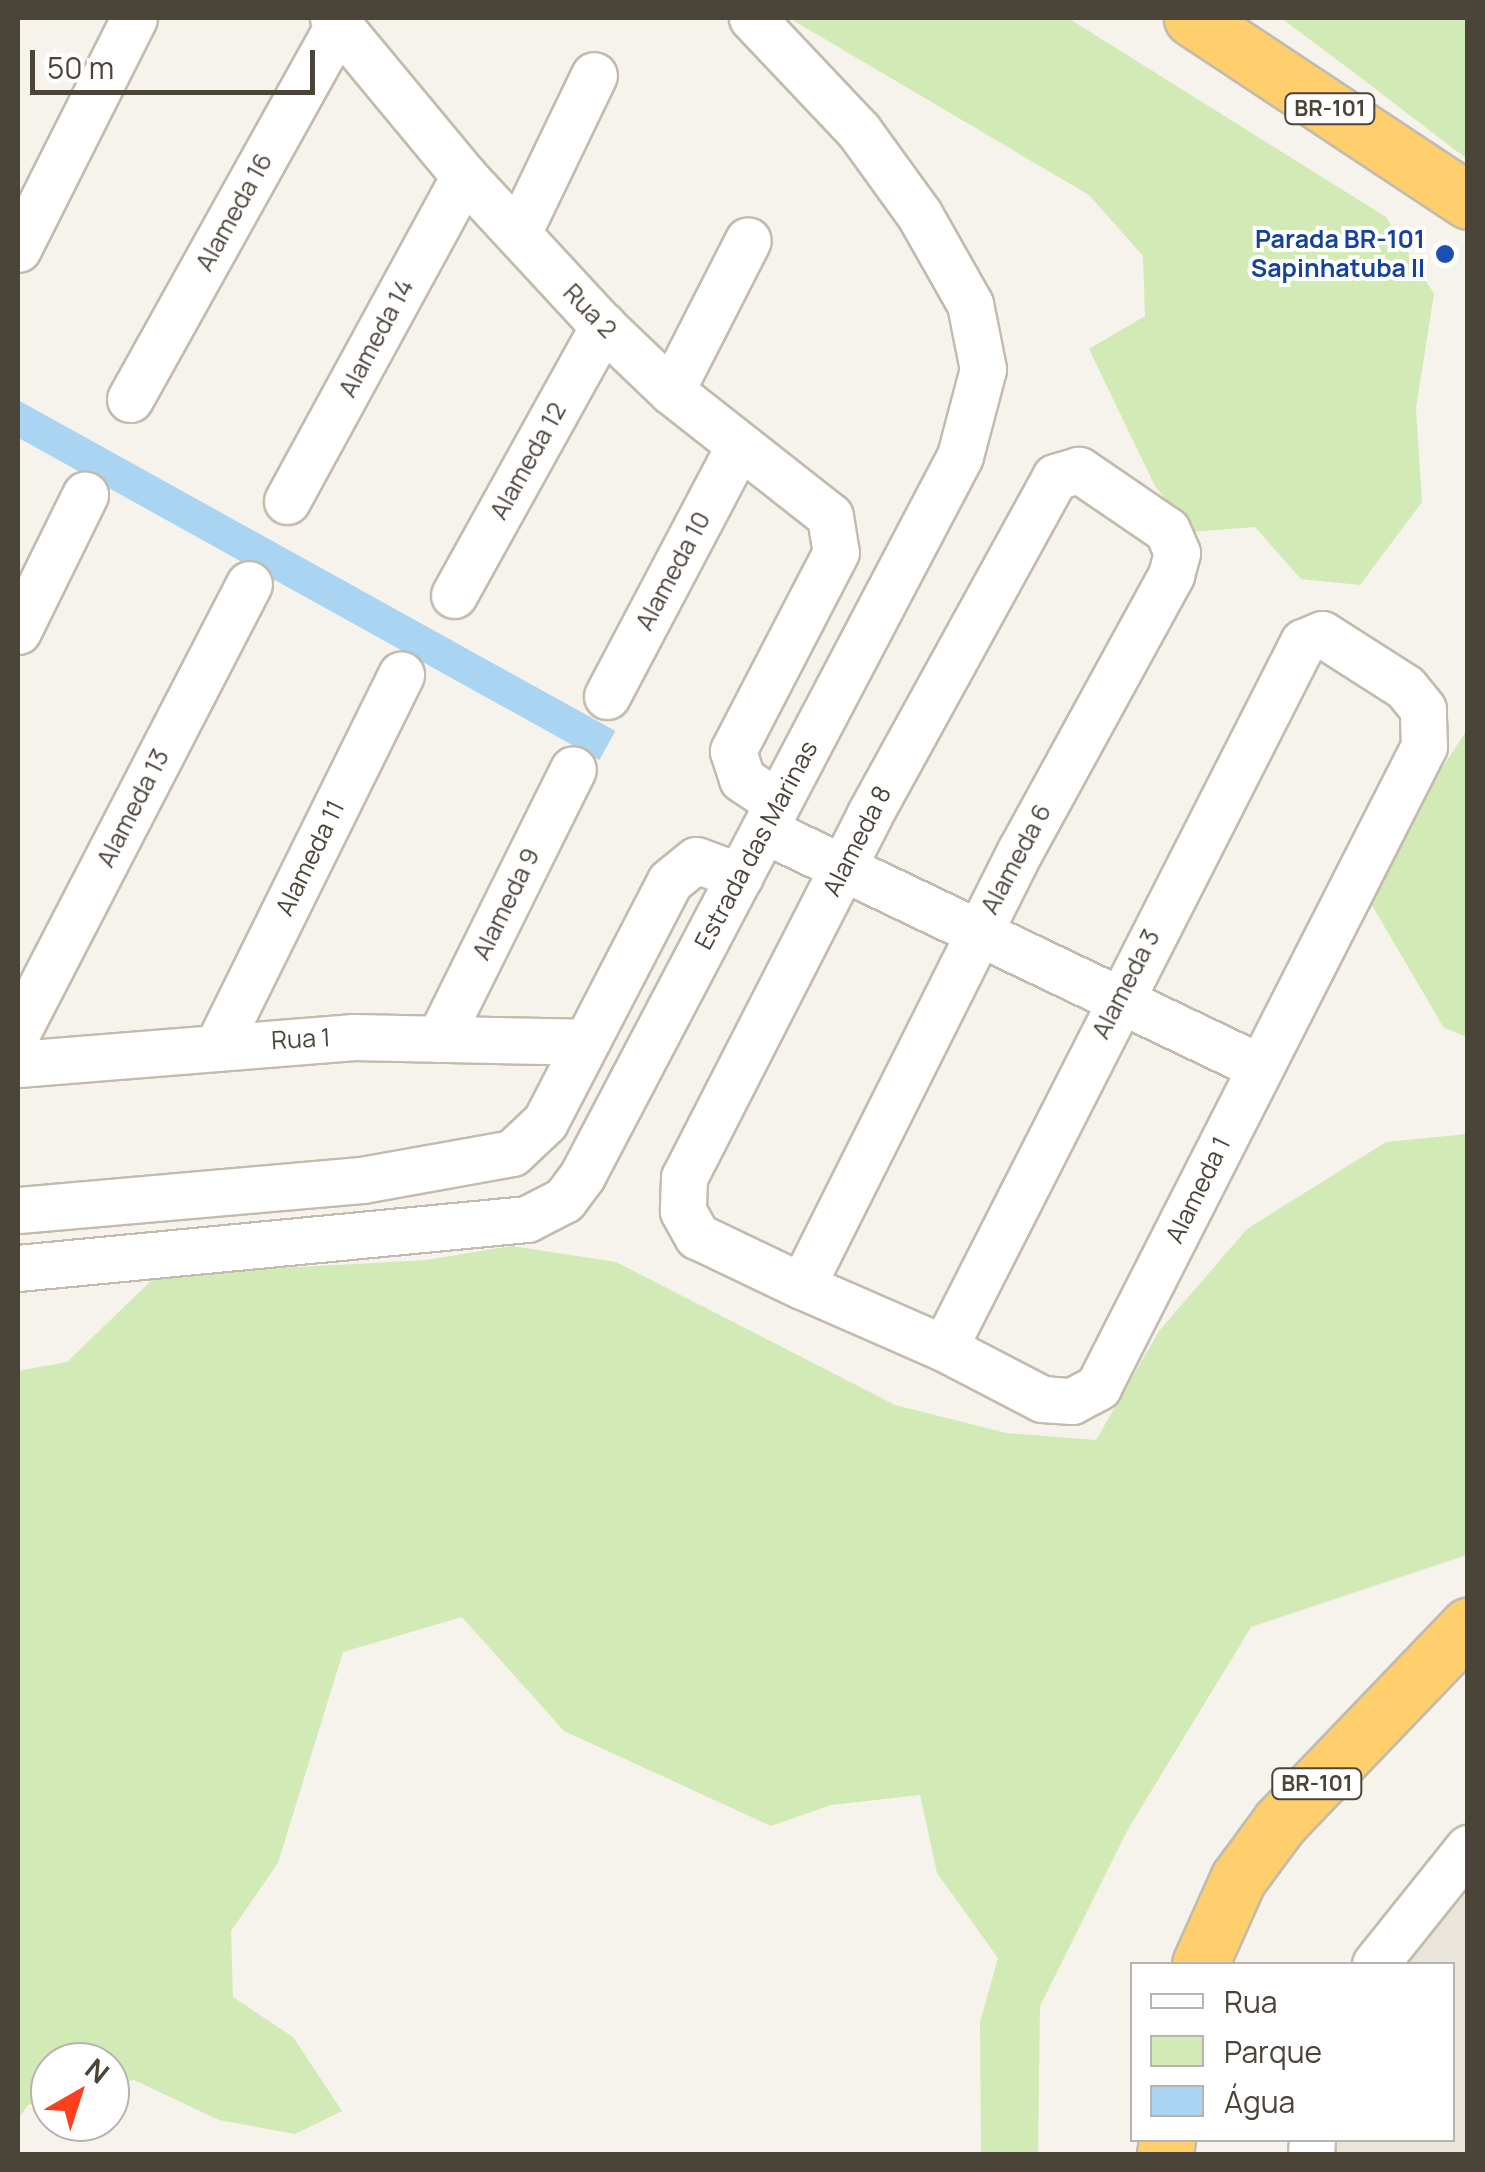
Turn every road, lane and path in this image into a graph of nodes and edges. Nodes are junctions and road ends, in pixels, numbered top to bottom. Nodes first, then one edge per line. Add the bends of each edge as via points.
1 (134, 18) edge
2 (752, 18) edge
3 (1192, 18) edge
4 (336, 21) edge
5 (594, 74) dead end
6 (464, 176) junction
7 (1468, 201) edge
8 (518, 233) junction
9 (748, 240) dead end
10 (18, 249) edge
11 (603, 326) junction
12 (671, 390) junction
13 (130, 400) dead end
14 (739, 446) junction
15 (1080, 470) joint
16 (85, 495) dead end
17 (287, 501) dead end
18 (249, 584) dead end
19 (454, 594) dead end
20 (18, 631) edge
21 (1322, 634) joint
22 (401, 674) dead end
23 (608, 696) dead end
24 (574, 769) dead end
25 (771, 816) junction
26 (845, 866) junction
27 (740, 876) junction
28 (980, 928) junction
29 (1118, 997) junction
30 (18, 1032) edge
31 (440, 1039) junction
32 (585, 1042) junction
33 (219, 1043) junction
34 (18, 1064) edge
35 (1258, 1066) junction
36 (18, 1210) edge
37 (697, 1236) joint
38 (18, 1268) edge
39 (802, 1286) junction
40 (944, 1348) junction
41 (1468, 1626) edge
42 (1468, 1848) edge
43 (1201, 1962) edge
44 (1376, 1962) edge

1 - 10 street
2 - 25 street, Estrada das Marinas via 859,131 919,214 970,304 983,368 960,456
3 - 7 highway, BR-101
4 - 6 street, Rua 2
4 - 13 street, Alameda 16
5 - 8 street
6 - 8 street, Rua 2
6 - 17 street, Alameda 14
8 - 11 street, Rua 2
9 - 12 street
11 - 12 street, Rua 2
11 - 19 street, Alameda 12
12 - 14 street, Rua 2
14 - 23 street, Alameda 10
14 - 25 street, Rua 2 via 830,516 836,552 733,751 742,779
15 - 26 street, Alameda 8 via 1055,476
15 - 28 street, Alameda 6 via 1167,530 1177,553
16 - 20 street
18 - 30 street, Alameda 13
21 - 29 street, Alameda 3 via 1303,642
21 - 35 street, Alameda 1 via 1405,688 1423,709 1424,746
22 - 33 street, Alameda 11
24 - 31 street, Alameda 9
25 - 26 street, Rua 2
25 - 27 street, Estrada das Marinas
26 - 28 street, Rua 2
26 - 37 street, Alameda 8 via 684,1177 684,1211
27 - 32 street via 696,860 685,864
27 - 38 street, Estrada das Marinas via 564,1200 527,1220
28 - 29 street, Rua 2
28 - 39 street, Alameda 6
29 - 35 street, Rua 2
29 - 40 street, Alameda 3
31 - 32 street, Rua 1
31 - 33 street, Rua 1
32 - 36 street via 534,1136 489,1162 362,1180
33 - 34 street, Rua 1
35 - 40 street, Alameda 1 via 1098,1387 1058,1403
37 - 39 street, Alameda 1
39 - 40 street, Alameda 1
41 - 43 highway, BR-101 via 1280,1822 1238,1879
42 - 44 street

